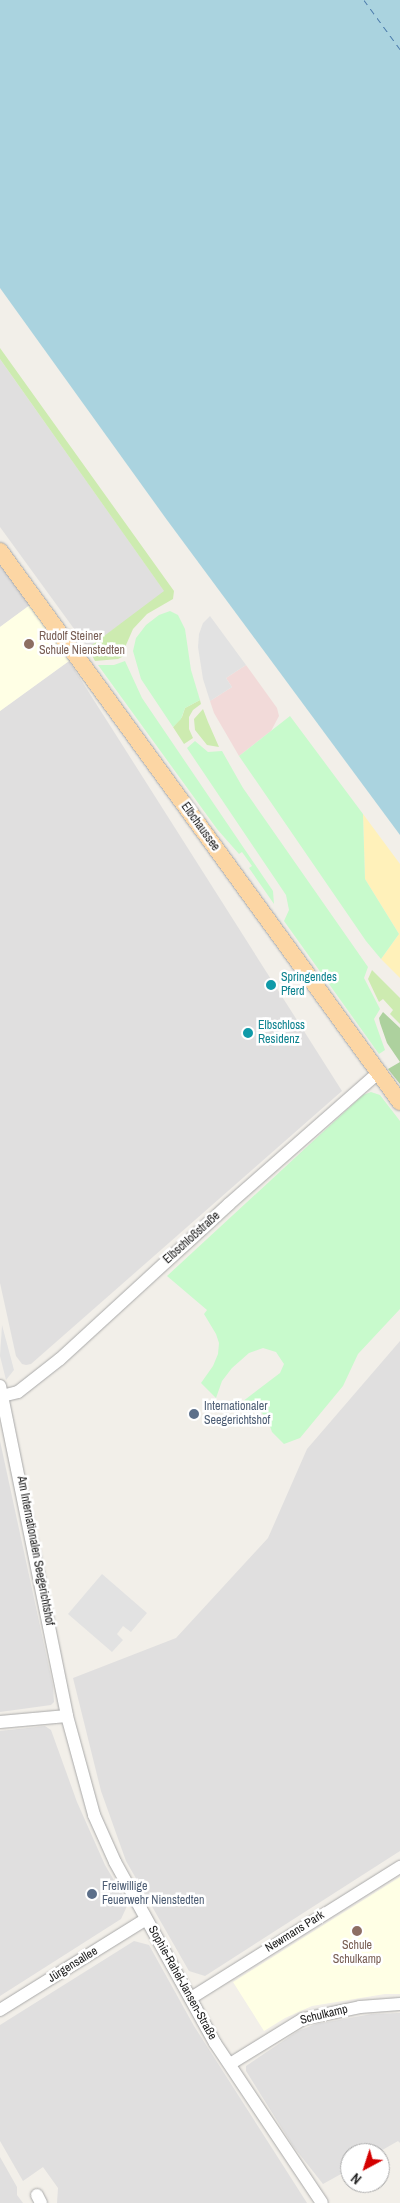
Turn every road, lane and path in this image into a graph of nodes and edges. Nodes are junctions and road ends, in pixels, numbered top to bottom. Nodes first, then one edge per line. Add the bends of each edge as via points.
1 (0, 551) edge
2 (378, 1073) junction
3 (400, 1102) edge
4 (1, 1391) edge
5 (67, 1716) junction
6 (0, 1722) edge
7 (400, 1867) edge
8 (146, 1919) junction
9 (191, 1998) junction
10 (400, 2004) edge
11 (0, 2010) edge
12 (230, 2064) junction
13 (322, 2203) edge

1 - 2 main road, Elbchaussee
2 - 3 main road, Elbchaussee
2 - 4 street, Elbschloßstraße via 60,1359 18,1392
4 - 5 street, Am Internationalen Seegerichtshof
5 - 6 street
5 - 8 street, Sophie-Rahel-Jansen-Straße via 94,1815
7 - 9 street, Newmans Park
8 - 9 street, Sophie-Rahel-Jansen-Straße
8 - 11 street, Jürgensallee
9 - 12 street, Sophie-Rahel-Jansen-Straße
10 - 12 street, Schulkamp via 360,2007 302,2019
12 - 13 street, Sophie-Rahel-Jansen-Straße

